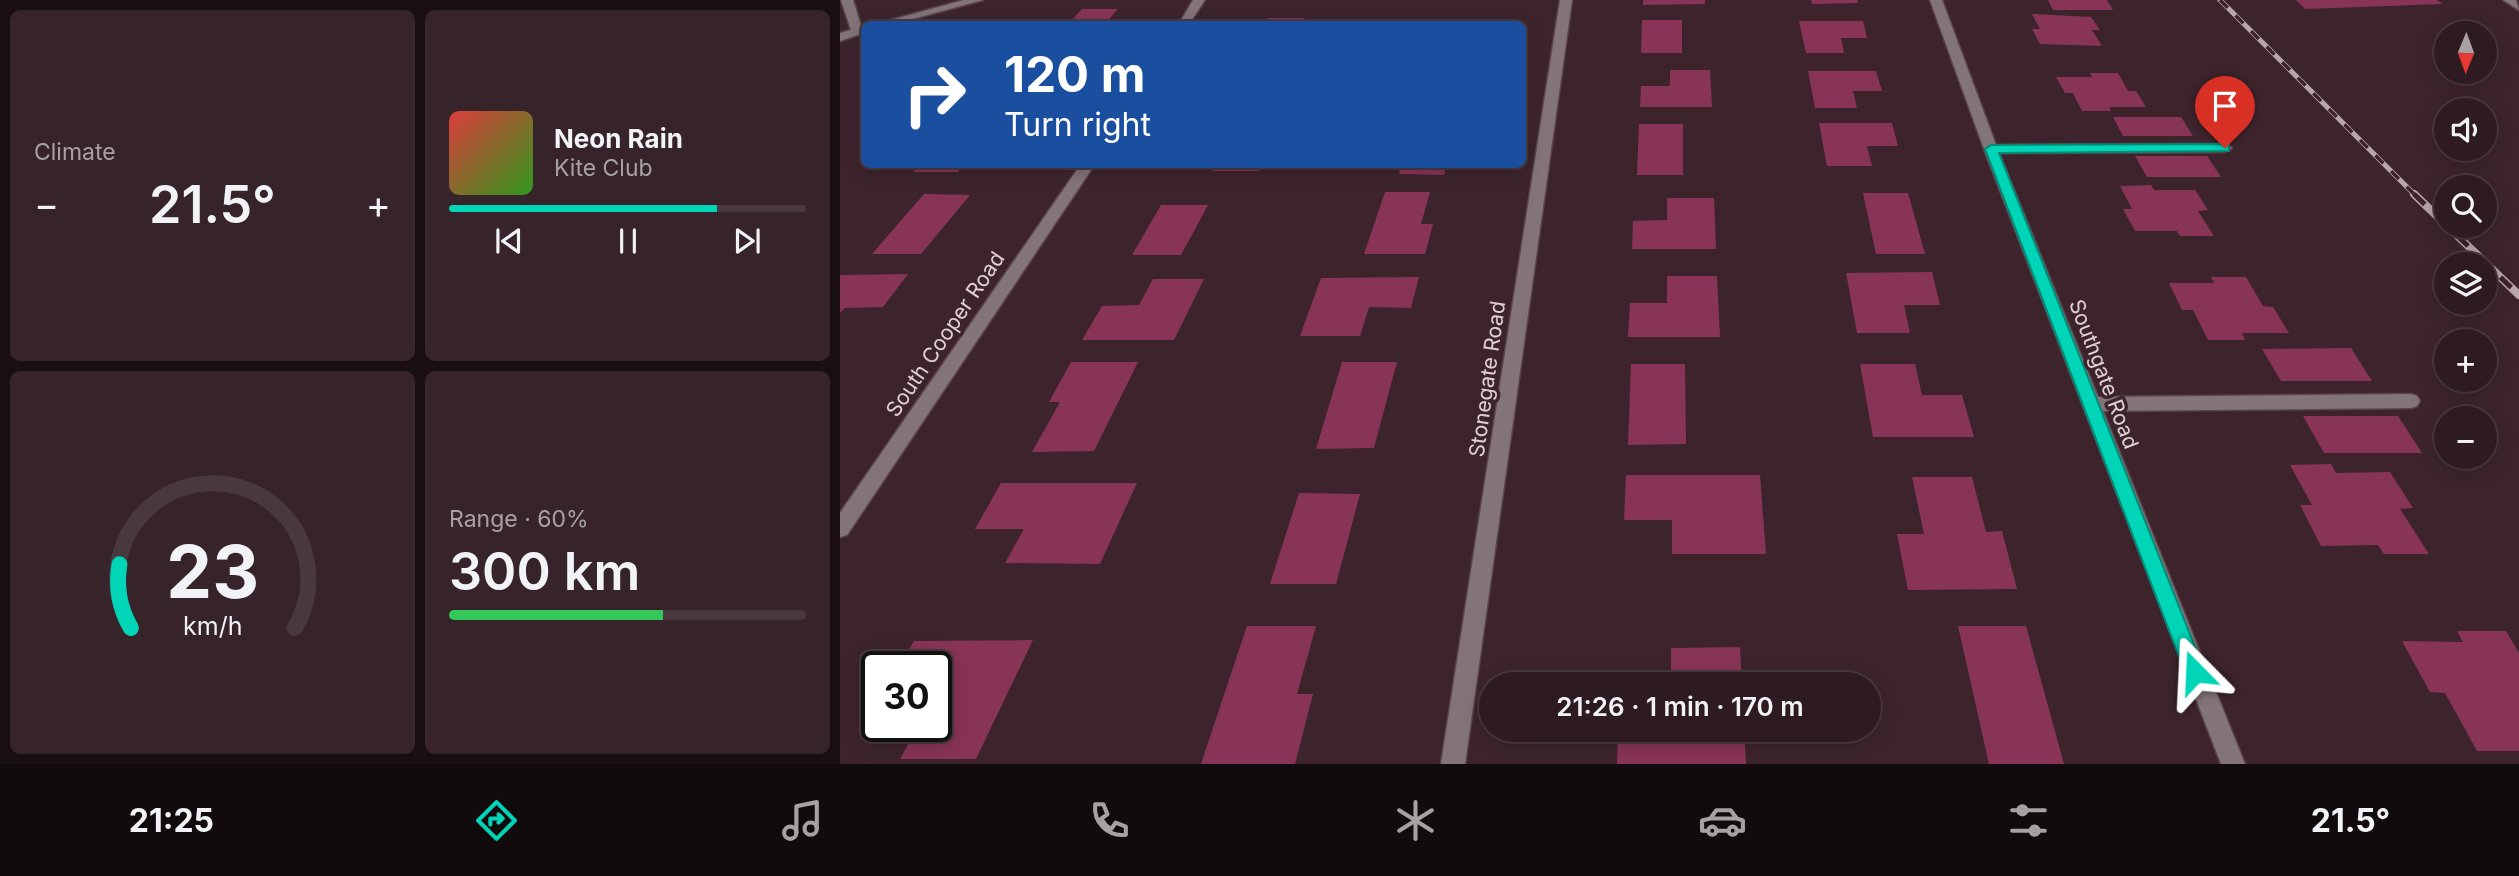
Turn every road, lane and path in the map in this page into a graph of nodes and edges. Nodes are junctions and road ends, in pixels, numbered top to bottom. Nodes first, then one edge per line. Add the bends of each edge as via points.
1 (847, 0) edge
2 (977, 0) edge
3 (1199, 0) edge
4 (1566, 0) edge
5 (1936, 0) edge
6 (2509, 0) edge
7 (2519, 7) edge
8 (895, 21) edge
9 (1186, 21) edge
10 (861, 30) edge
11 (840, 37) edge
12 (2225, 148) dead end
13 (1991, 149) junction
14 (1085, 168) edge
15 (2411, 401) dead end
16 (2091, 404) junction
17 (840, 529) edge
18 (1453, 764) edge
19 (2233, 764) edge

1 - 10 street
2 - 8 street
3 - 9 street
4 - 18 street, Stonegate Road
5 - 13 street, Southgate Road
6 - 7 street
10 - 11 street
12 - 13 street
13 - 16 street, Southgate Road
14 - 17 street, South Cooper Road
15 - 16 street
16 - 19 street, Southgate Road

